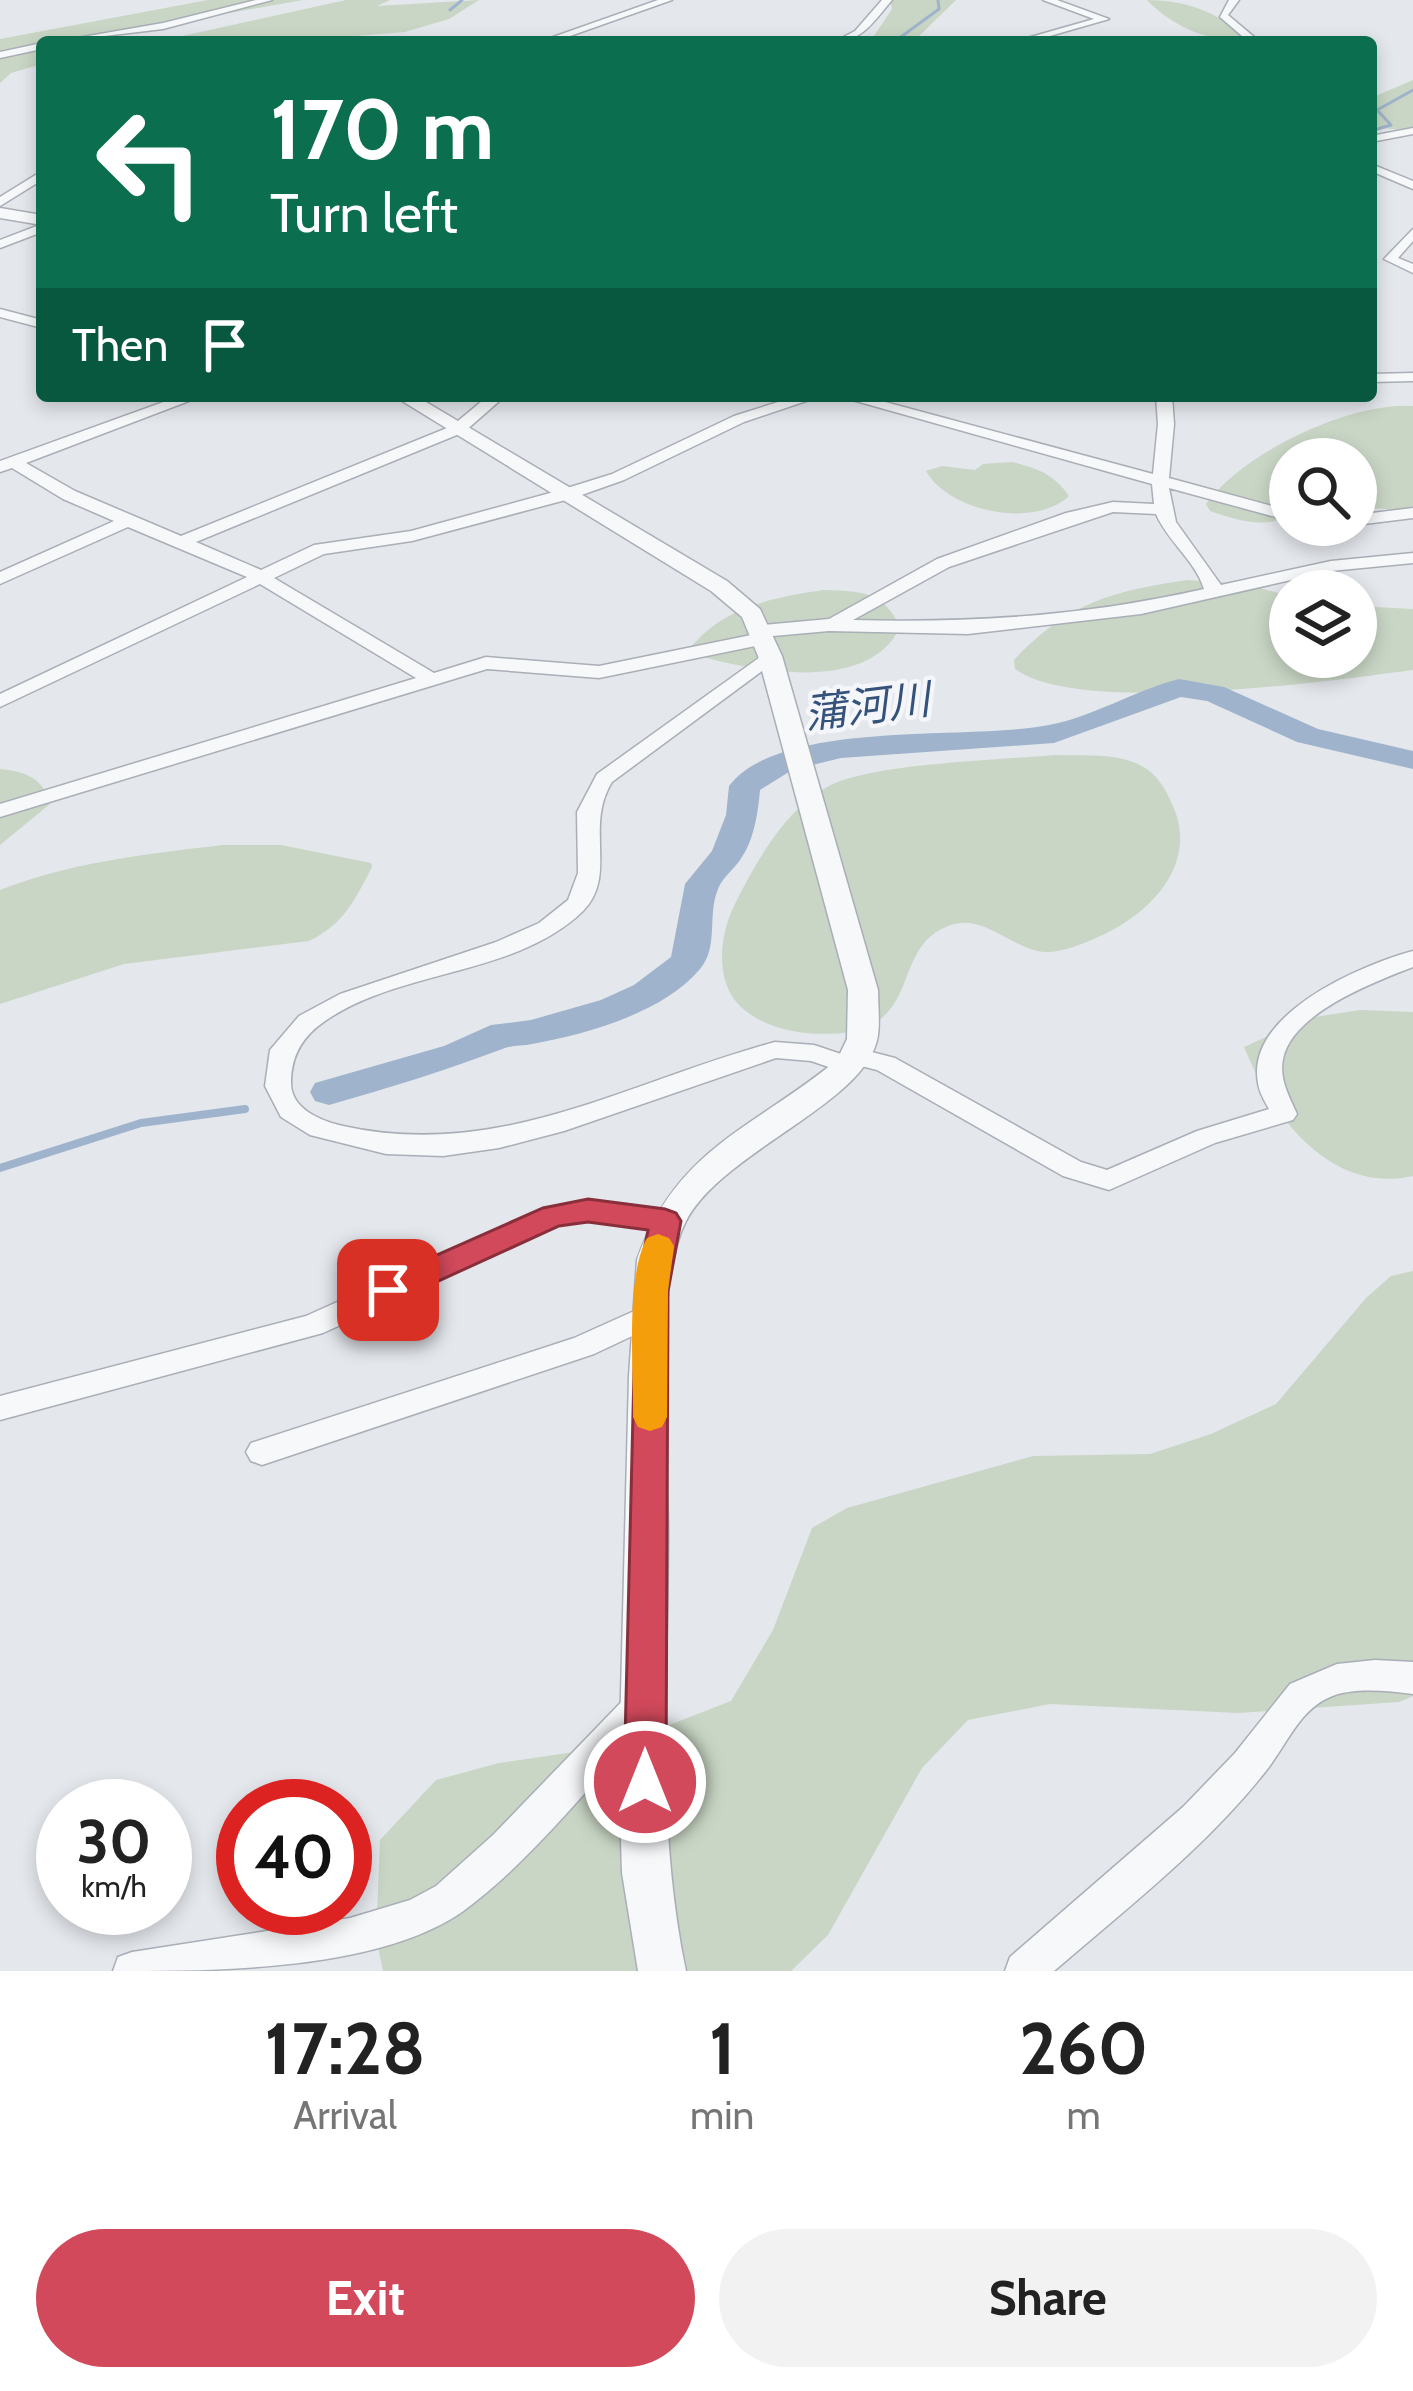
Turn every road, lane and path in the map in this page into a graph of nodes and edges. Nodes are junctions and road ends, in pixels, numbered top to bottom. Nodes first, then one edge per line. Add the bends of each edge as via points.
1 (267, 0) edge
2 (667, 0) edge
3 (887, 0) edge
4 (1048, 0) edge
5 (1234, 0) edge
6 (98, 36) edge
7 (562, 36) edge
8 (852, 36) edge
9 (1041, 36) edge
10 (1248, 36) edge
11 (36, 47) edge
12 (0, 55) edge
13 (1413, 131) edge
14 (1381, 132) edge
15 (1377, 170) edge
16 (36, 179) edge
17 (1413, 185) edge
18 (0, 202) edge
19 (0, 213) edge
20 (36, 222) edge
21 (36, 227) edge
22 (1413, 233) edge
23 (0, 244) edge
24 (1413, 268) edge
25 (0, 313) edge
26 (36, 322) edge
27 (1413, 377) edge
28 (1377, 378) edge
29 (177, 402) edge
30 (413, 402) edge
31 (490, 402) edge
32 (794, 402) edge
33 (867, 402) edge
34 (1165, 402) edge
35 (458, 429) junction
36 (6, 464) edge
37 (1160, 484) junction
38 (567, 494) junction
39 (1163, 509) junction
40 (1269, 511) edge
41 (1413, 514) edge
42 (1377, 518) edge
43 (128, 521) junction
44 (181, 542) junction
45 (1413, 558) edge
46 (257, 575) junction
47 (0, 579) edge
48 (1216, 595) junction
49 (829, 625) junction
50 (766, 642) junction
51 (429, 678) junction
52 (0, 701) edge
53 (0, 811) edge
54 (1413, 958) edge
55 (852, 1061) junction
56 (665, 1221) junction
57 (652, 1314) junction
58 (0, 1408) edge
59 (262, 1453) dead end
60 (1413, 1678) edge
61 (644, 1701) junction
62 (132, 1971) edge
63 (662, 1971) edge
64 (1024, 1971) edge

1 - 6 street
2 - 7 street
3 - 8 street
4 - 9 street via 1104,20
5 - 10 street via 1223,15
11 - 12 street
13 - 14 street
15 - 17 street
16 - 18 street
19 - 20 street
21 - 23 street
22 - 24 street via 1390,259
25 - 26 street
27 - 28 street
29 - 36 street
30 - 35 street
31 - 35 street
32 - 38 street
33 - 37 street
34 - 37 street
35 - 38 street
35 - 44 street
36 - 43 street
37 - 39 street
37 - 40 street
38 - 46 street via 412,536 320,549
38 - 50 street via 719,586 752,614
39 - 48 street via 1181,548 1208,570
39 - 49 street via 1113,507 1072,517 943,563
41 - 42 street
43 - 44 street
43 - 47 street
44 - 46 street
45 - 48 street via 1331,566
46 - 51 street
46 - 52 street
48 - 49 street via 968,628
49 - 50 street
50 - 51 street via 599,672 486,663
50 - 55 street via 862,990 866,1018
50 - 55 street via 591,794 583,814 590,883 554,926 329,1005 288,1040 277,1081 290,1112 310,1126 404,1150 524,1136 775,1050
51 - 53 street
54 - 55 street via 1297,1017 1273,1042 1268,1071 1284,1114 1206,1137 1109,1180 1072,1168 886,1064
55 - 56 street via 712,1163
56 - 57 street
56 - 58 street via 588,1210 554,1216 313,1324
57 - 59 street via 584,1346
57 - 61 street
60 - 64 street via 1368,1674 1314,1688 1250,1764
61 - 62 street via 506,1848 418,1917 350,1937
61 - 63 street via 646,1864

